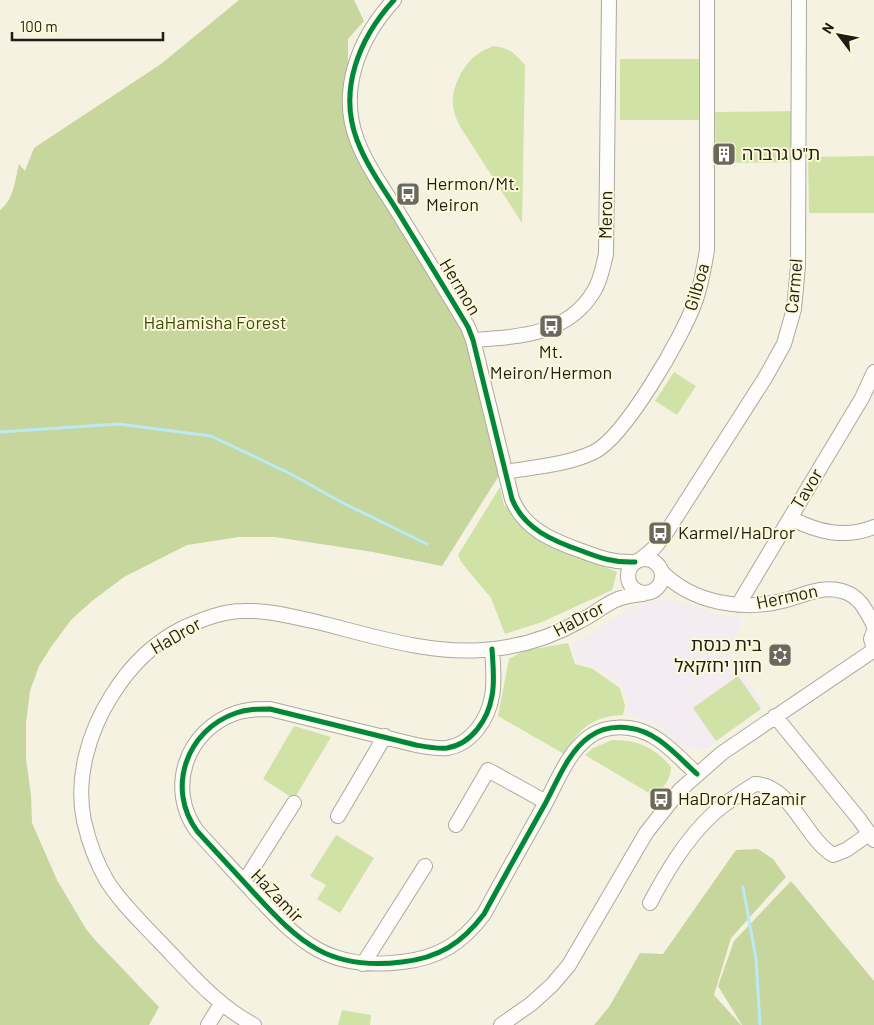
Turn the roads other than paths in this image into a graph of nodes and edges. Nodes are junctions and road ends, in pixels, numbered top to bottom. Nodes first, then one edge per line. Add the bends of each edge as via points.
1 (394, 0) edge
2 (609, 0) edge
3 (707, 0) edge
4 (798, 0) edge
5 (473, 340) junction
6 (874, 372) edge
7 (505, 472) junction
8 (790, 518) junction
9 (874, 527) edge
10 (664, 536) junction
11 (607, 560) junction
12 (638, 560) junction
13 (660, 569) junction
14 (627, 579) junction
15 (684, 589) junction
16 (648, 593) junction
17 (617, 599) junction
18 (738, 605) junction
19 (874, 626) edge
20 (874, 631) edge
21 (874, 649) edge
22 (492, 650) junction
23 (776, 716) junction
24 (385, 736) junction
25 (697, 774) junction
26 (546, 802) junction
27 (294, 803) dead end
28 (338, 816) dead end
29 (456, 826) dead end
30 (872, 838) edge
31 (426, 866) dead end
32 (244, 882) junction
33 (650, 903) dead end
34 (363, 964) junction
35 (221, 1004) junction
36 (208, 1025) edge
37 (254, 1025) edge
38 (501, 1025) edge

1 - 5 street, Hermon via 369,31 355,63 350,96 354,128 368,162 465,321
2 - 5 street, Meron via 606,254 594,291 570,318 541,332
3 - 7 street, Gilboa via 706,250 695,302 671,353 609,442 576,459
4 - 10 street, Carmel via 798,266 790,326 765,378
5 - 7 street, Hermon
6 - 8 street, Tavor via 862,398
7 - 11 street, Hermon via 516,509 528,524 550,540
8 - 9 street via 832,534
8 - 18 street, Tavor
10 - 12 street, Carmel
10 - 13 street, Carmel via 658,552
11 - 12 street, Hermon
11 - 14 street, Hermon
12 - 13 street via 649,559
12 - 14 street via 630,566
13 - 15 street, Hermon
13 - 16 street via 660,584
14 - 16 street via 632,589
14 - 17 street, HaDror
15 - 16 street, Hermon
15 - 18 street, Hermon
16 - 17 street, HaDror
17 - 22 street, HaDror via 557,633
18 - 19 street, Hermon via 767,604 824,589 841,590 861,603
20 - 21 street via 871,639
21 - 23 street
22 - 24 street, HaZamir via 493,694 490,708 474,733 461,743 442,748
22 - 35 street, HaDror via 454,650 406,644 281,614 243,611 219,614 176,632 141,657 123,678 94,730 86,756 82,812 88,837 109,884
23 - 25 street
23 - 30 street
24 - 28 street
24 - 32 street, HaZamir via 270,709 235,713 218,721 203,734 184,765 184,804 197,831
25 - 26 street, HaZamir via 658,739 645,732 615,727 601,730 578,748
25 - 38 street via 646,833 569,965 531,1004
26 - 29 street via 488,770
26 - 34 street, HaZamir via 484,914 471,931 443,952 427,958
27 - 32 street
30 - 33 street via 832,855 775,791 755,784 719,809 695,833 666,873
31 - 34 street
32 - 34 street, HaZamir via 285,926 305,942 323,953
35 - 36 street
35 - 37 street, HaDror

